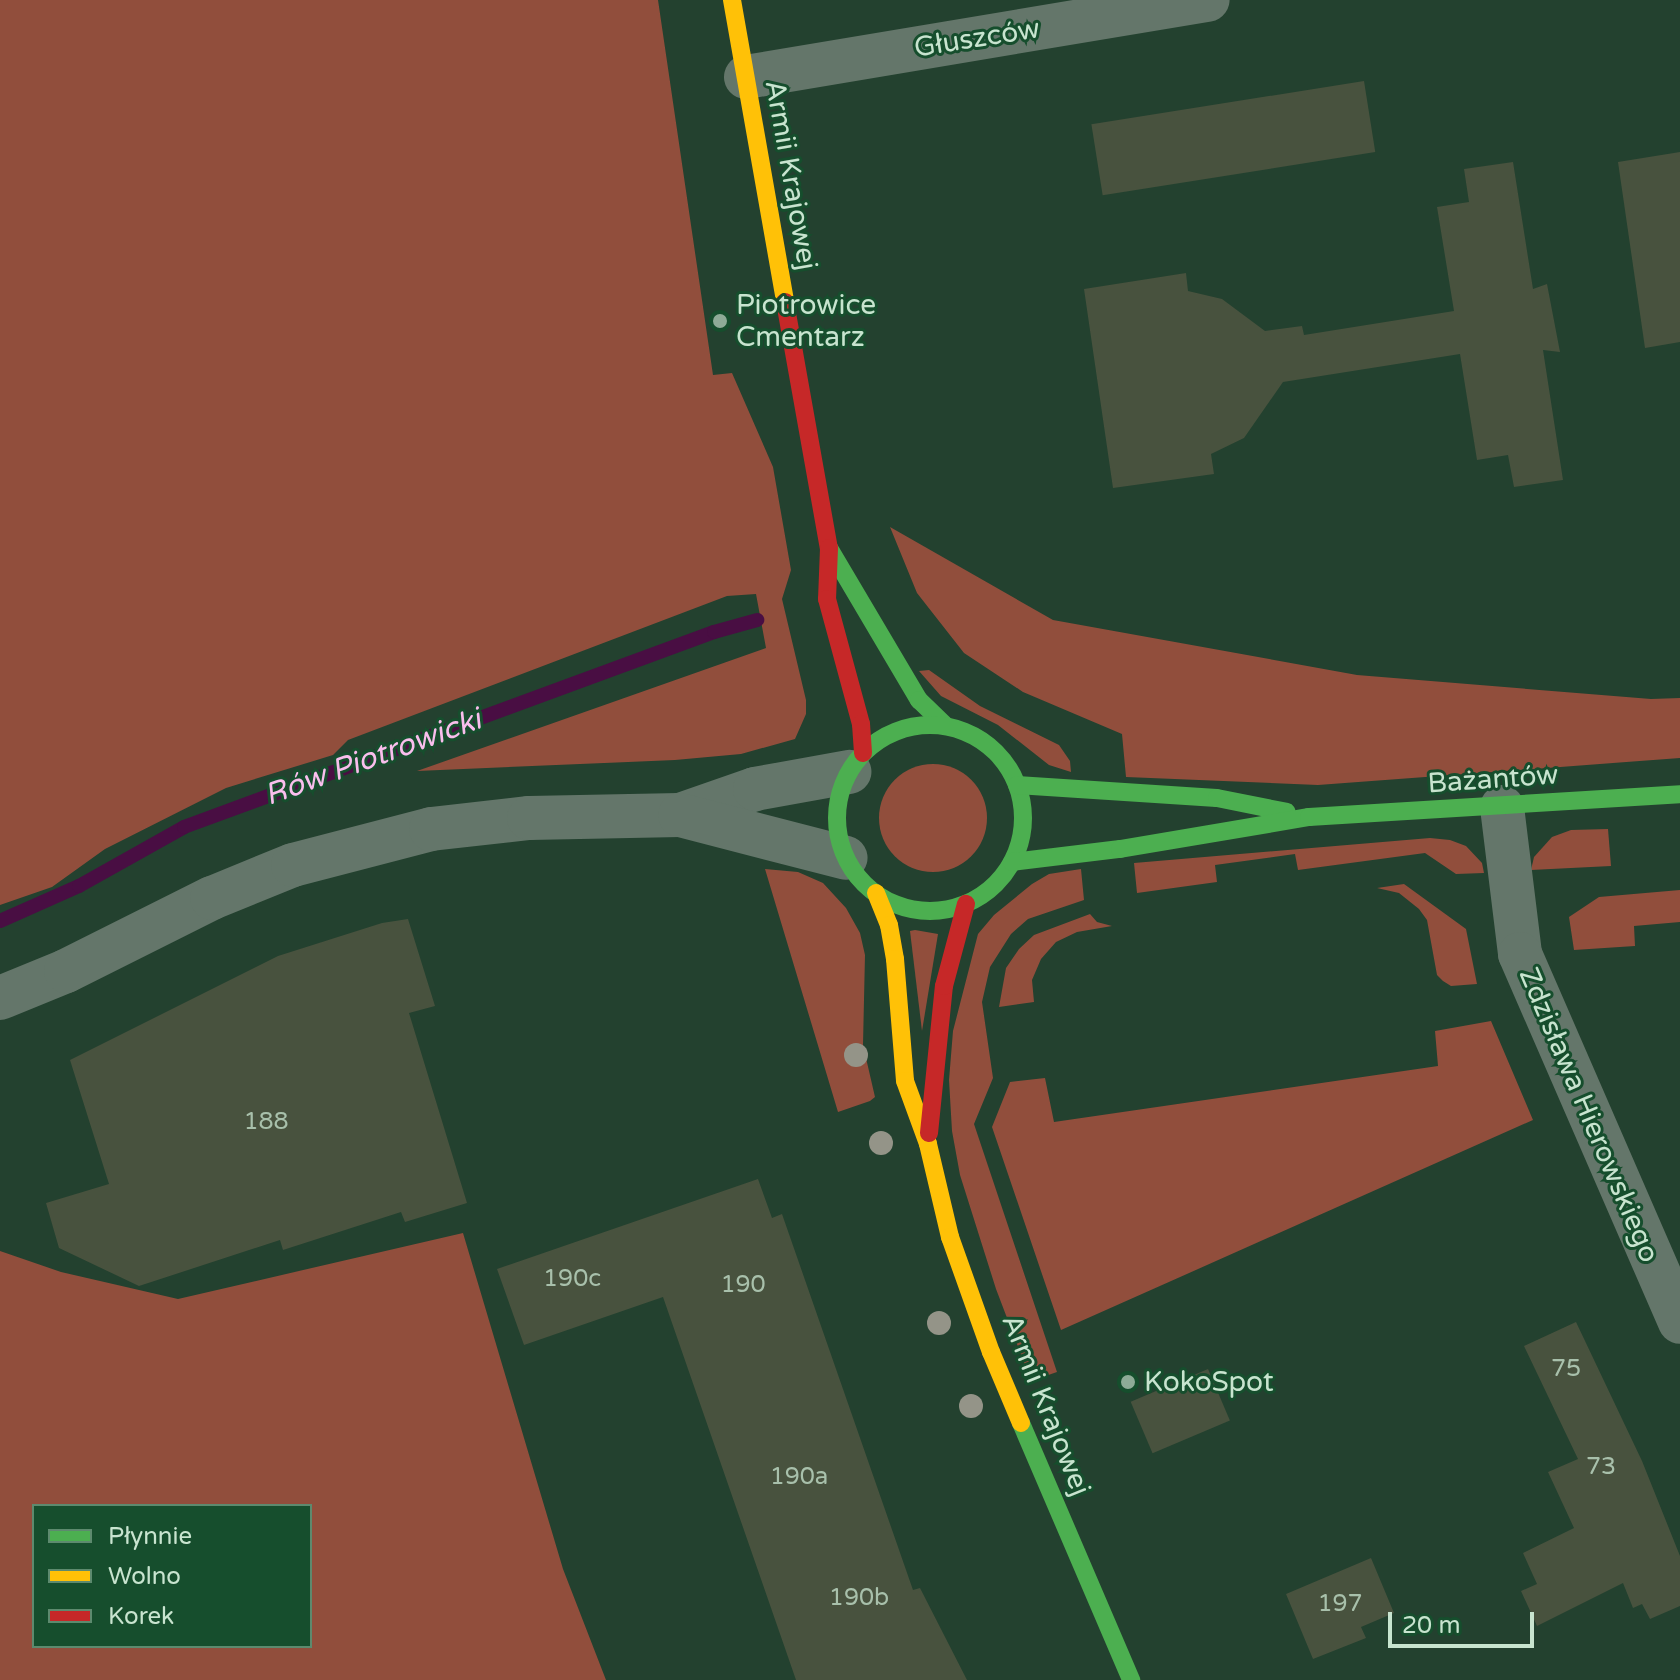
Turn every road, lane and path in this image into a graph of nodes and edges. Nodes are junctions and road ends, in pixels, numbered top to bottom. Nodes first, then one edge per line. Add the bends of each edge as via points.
1 (732, 0) edge
2 (1208, 0) edge
3 (746, 77) junction
4 (829, 548) junction
5 (946, 726) junction
6 (856, 762) junction
7 (1017, 785) junction
8 (1680, 794) edge
9 (1502, 807) junction
10 (680, 815) junction
11 (1309, 817) junction
12 (846, 858) junction
13 (1012, 862) junction
14 (876, 893) junction
15 (966, 904) junction
16 (0, 998) edge
17 (928, 1144) junction
18 (1680, 1322) edge
19 (1131, 1680) edge

1 - 3 street, Armii Krajowej
2 - 3 street, Głuszców
3 - 4 street, Armii Krajowej
4 - 5 street, Armii Krajowej via 919,700
4 - 6 street, Armii Krajowej via 827,599 861,724
5 - 6 street via 916,726 887,735
5 - 7 street via 997,752
6 - 10 street
6 - 12 street via 840,792 837,815
7 - 11 street, Bażantów via 1217,798
7 - 13 street via 1023,811
8 - 9 street, Bażantów
9 - 11 street, Bażantów
9 - 18 street, Zdzisława Hierowskiego via 1520,954
10 - 12 street
10 - 16 street via 529,818 431,829 367,844 293,865 212,898
11 - 13 street, Bażantów
12 - 14 street
13 - 15 street via 992,887
14 - 15 street via 919,910
14 - 17 street, Armii Krajowej via 895,959 905,1081
15 - 17 street, Armii Krajowej via 942,997
17 - 19 street, Armii Krajowej via 950,1237 991,1352

